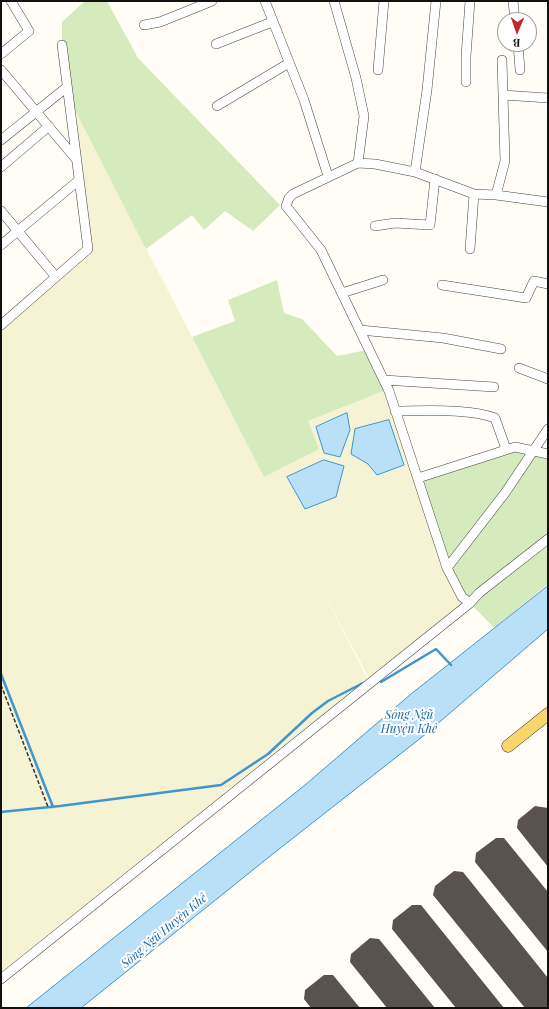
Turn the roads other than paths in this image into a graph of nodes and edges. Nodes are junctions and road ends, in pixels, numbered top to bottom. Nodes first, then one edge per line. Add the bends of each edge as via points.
1 (11, 1) edge
2 (212, 1) edge
3 (265, 1) edge
4 (334, 1) edge
5 (384, 1) edge
6 (436, 1) edge
7 (470, 1) edge
8 (513, 1) edge
9 (514, 12) edge
10 (272, 22) junction
11 (144, 25) dead end
12 (216, 44) dead end
13 (62, 45) dead end
14 (519, 52) edge
15 (1, 54) edge
16 (502, 60) dead end
17 (289, 63) junction
18 (1, 70) edge
19 (378, 70) dead end
20 (520, 70) dead end
21 (466, 82) dead end
22 (67, 87) junction
23 (503, 95) junction
24 (548, 98) edge
25 (217, 106) dead end
26 (36, 112) junction
27 (49, 126) junction
28 (1, 140) edge
29 (76, 159) junction
30 (358, 163) junction
31 (1, 167) edge
32 (415, 172) junction
33 (328, 176) junction
34 (435, 179) junction
35 (79, 180) junction
36 (474, 194) junction
37 (496, 195) junction
38 (548, 202) edge
39 (1, 211) edge
40 (375, 226) dead end
41 (18, 231) junction
42 (1, 246) edge
43 (470, 249) dead end
44 (56, 277) junction
45 (383, 280) dead end
46 (548, 284) edge
47 (442, 285) dead end
48 (342, 293) junction
49 (1, 325) edge
50 (360, 330) junction
51 (501, 349) dead end
52 (519, 368) dead end
53 (548, 379) edge
54 (384, 380) junction
55 (494, 387) dead end
56 (395, 411) junction
57 (548, 429) edge
58 (506, 449) junction
59 (535, 450) junction
60 (548, 454) edge
61 (418, 478) junction
62 (548, 539) edge
63 (447, 568) junction
64 (470, 604) junction
65 (548, 714) edge
66 (508, 746) dead end
67 (1, 979) edge

1 - 15 street via 29,31
2 - 11 street via 160,22
3 - 10 street
4 - 30 street via 364,116
5 - 19 street
6 - 32 street
7 - 21 street
8 - 9 street
10 - 12 street
10 - 17 street
13 - 22 street
14 - 20 street
16 - 23 street
17 - 25 street
17 - 33 street via 304,100
18 - 26 street
22 - 26 street
22 - 29 street
23 - 24 street
23 - 37 street via 505,161
26 - 27 street
26 - 28 street
27 - 29 street
27 - 31 street
29 - 35 street
30 - 32 street
30 - 33 street
32 - 34 street
33 - 48 street via 293,194 286,206 321,250
34 - 36 street
34 - 40 street via 430,225 395,223
35 - 41 street
35 - 44 street via 88,249
36 - 37 street
36 - 43 street
37 - 38 street
39 - 41 street
41 - 42 street
41 - 44 street
44 - 49 street
45 - 48 street
46 - 47 street via 534,281 526,298
48 - 50 street
50 - 51 street via 443,338
50 - 54 street
52 - 53 street
54 - 55 street
54 - 56 street
56 - 58 street via 475,413 495,418
56 - 61 street
57 - 59 street
58 - 59 street via 515,447
58 - 61 street
59 - 60 street
59 - 63 street via 506,493
61 - 63 street
62 - 64 street via 479,593
63 - 64 street via 462,597
64 - 67 street
65 - 66 main road

